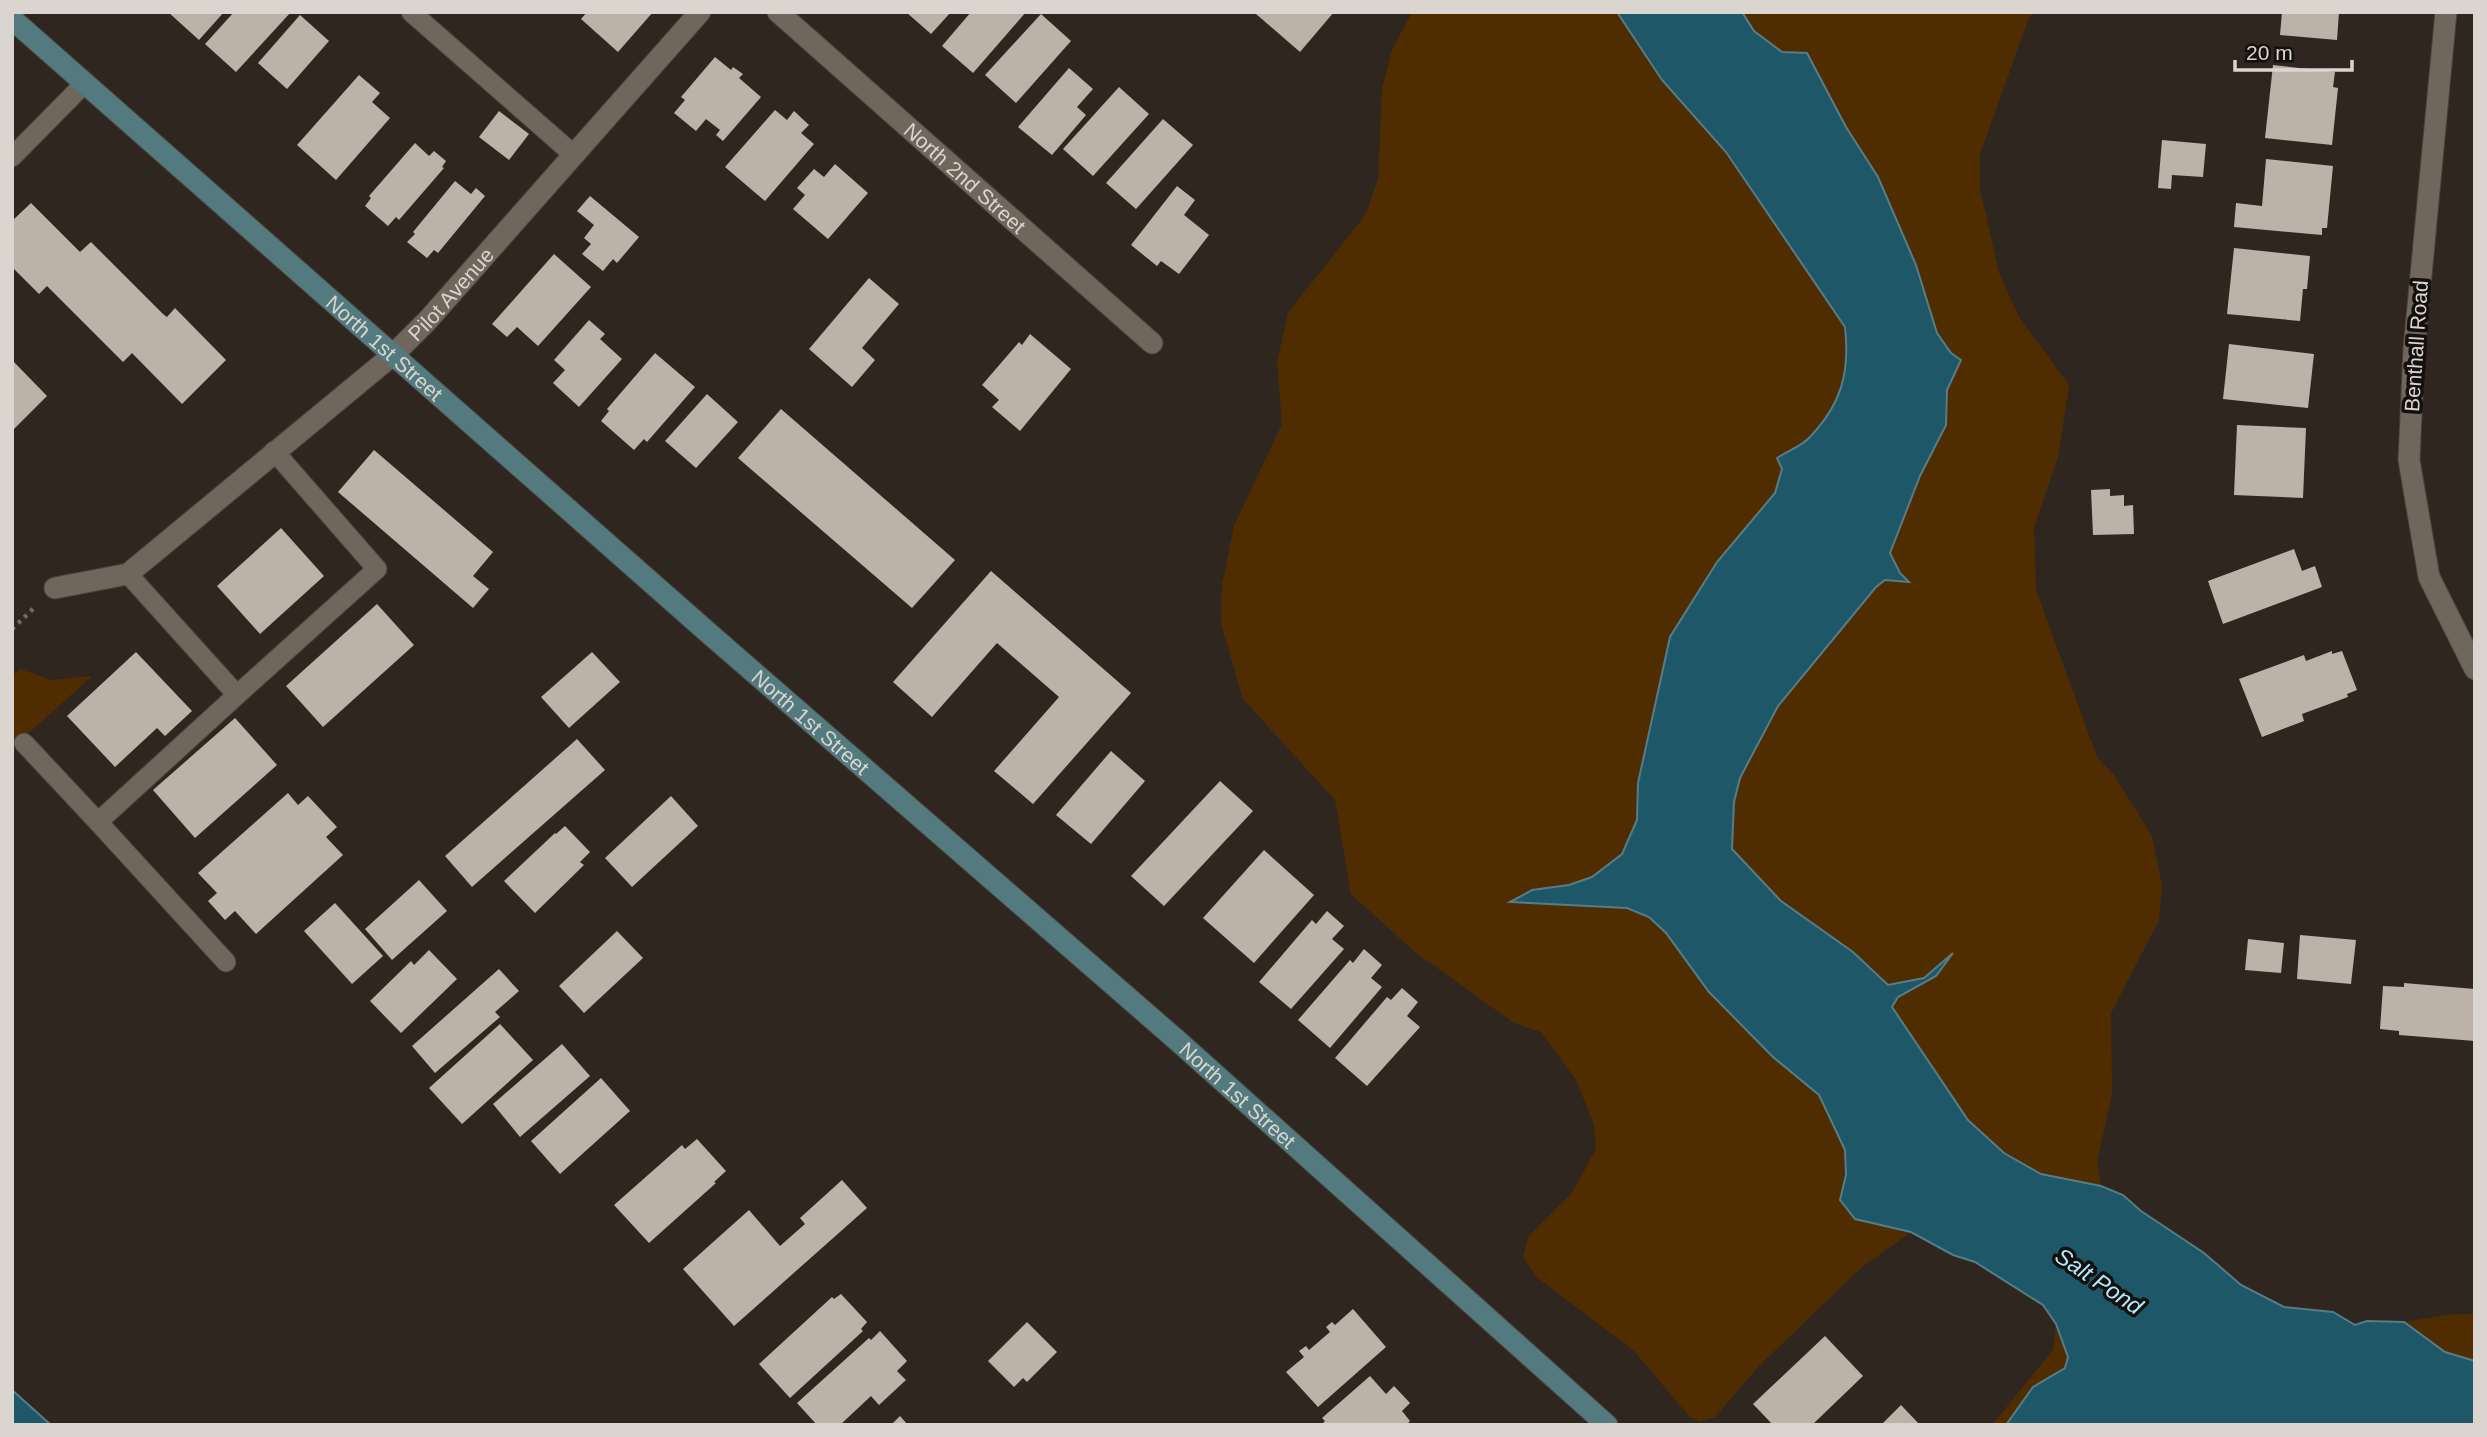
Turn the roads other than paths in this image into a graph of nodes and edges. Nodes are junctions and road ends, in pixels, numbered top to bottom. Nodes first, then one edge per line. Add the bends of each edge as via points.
1 (411, 12) edge
2 (700, 12) edge
3 (778, 12) edge
4 (2446, 12) edge
5 (12, 19) edge
6 (85, 83) junction
7 (574, 155) junction
8 (12, 157) edge
9 (1152, 343) dead end
10 (394, 354) junction
11 (274, 451) junction
12 (128, 574) junction
13 (55, 588) dead end
14 (2475, 669) edge
15 (237, 695) junction
16 (24, 743) dead end
17 (98, 822) junction
18 (226, 962) dead end
19 (1607, 1425) edge

1 - 7 lane
2 - 7 street, Pilot Avenue
3 - 9 street, North 2nd Street
4 - 14 street, Benthall Road via 2414,349 2409,460 2429,577
5 - 6 street, North 1st Street
6 - 8 lane
6 - 10 street, North 1st Street
7 - 10 street, Pilot Avenue
10 - 11 street, Pilot Avenue
10 - 19 street, North 1st Street via 1179,1042
11 - 12 street, Pilot Avenue
11 - 15 lane via 377,569
12 - 13 street, Pilot Avenue
12 - 15 lane
15 - 17 lane
16 - 17 lane
17 - 18 lane

